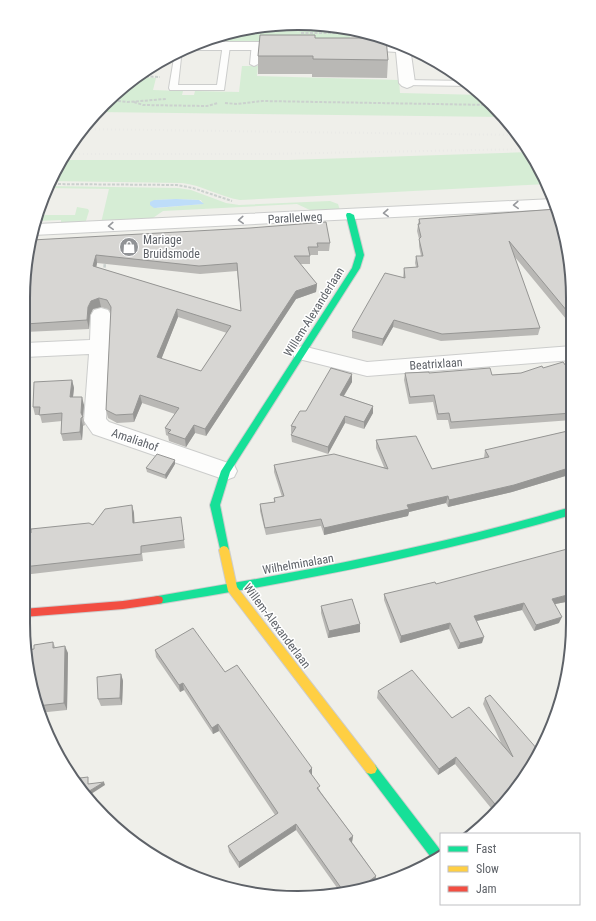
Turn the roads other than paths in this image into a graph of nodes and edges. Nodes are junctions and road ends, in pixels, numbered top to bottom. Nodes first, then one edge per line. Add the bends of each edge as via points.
1 (353, 39) edge
2 (299, 40) edge
3 (255, 45) junction
4 (388, 45) edge
5 (206, 46) edge
6 (226, 46) junction
7 (403, 51) edge
8 (178, 58) edge
9 (254, 64) dead end
10 (407, 83) joint
11 (459, 84) edge
12 (549, 204) edge
13 (350, 215) junction
14 (39, 230) edge
15 (101, 315) dead end
16 (99, 346) junction
17 (30, 350) edge
18 (302, 353) junction
19 (566, 353) edge
20 (226, 470) junction
21 (566, 513) edge
22 (232, 588) junction
23 (30, 612) edge
24 (435, 853) edge

1 - 4 street
2 - 3 street
3 - 6 street
3 - 9 lane
5 - 6 street
6 - 8 lane via 220,88 173,88
7 - 10 street
10 - 11 lane
12 -> 13 street, Parallelweg
13 -> 14 street, Parallelweg
13 - 18 street, Willem-Alexanderlaan via 360,255 356,268
15 - 16 street, Amaliahof
16 - 17 street
16 - 20 street, Amaliahof via 96,421 101,428
18 - 19 street, Beatrixlaan via 367,369
18 - 20 street, Willem-Alexanderlaan
20 - 22 street, Willem-Alexanderlaan via 215,505
21 - 22 street, Wilhelminalaan via 384,560
22 - 23 street, Wilhelminalaan via 123,604
22 - 24 street, Willem-Alexanderlaan

